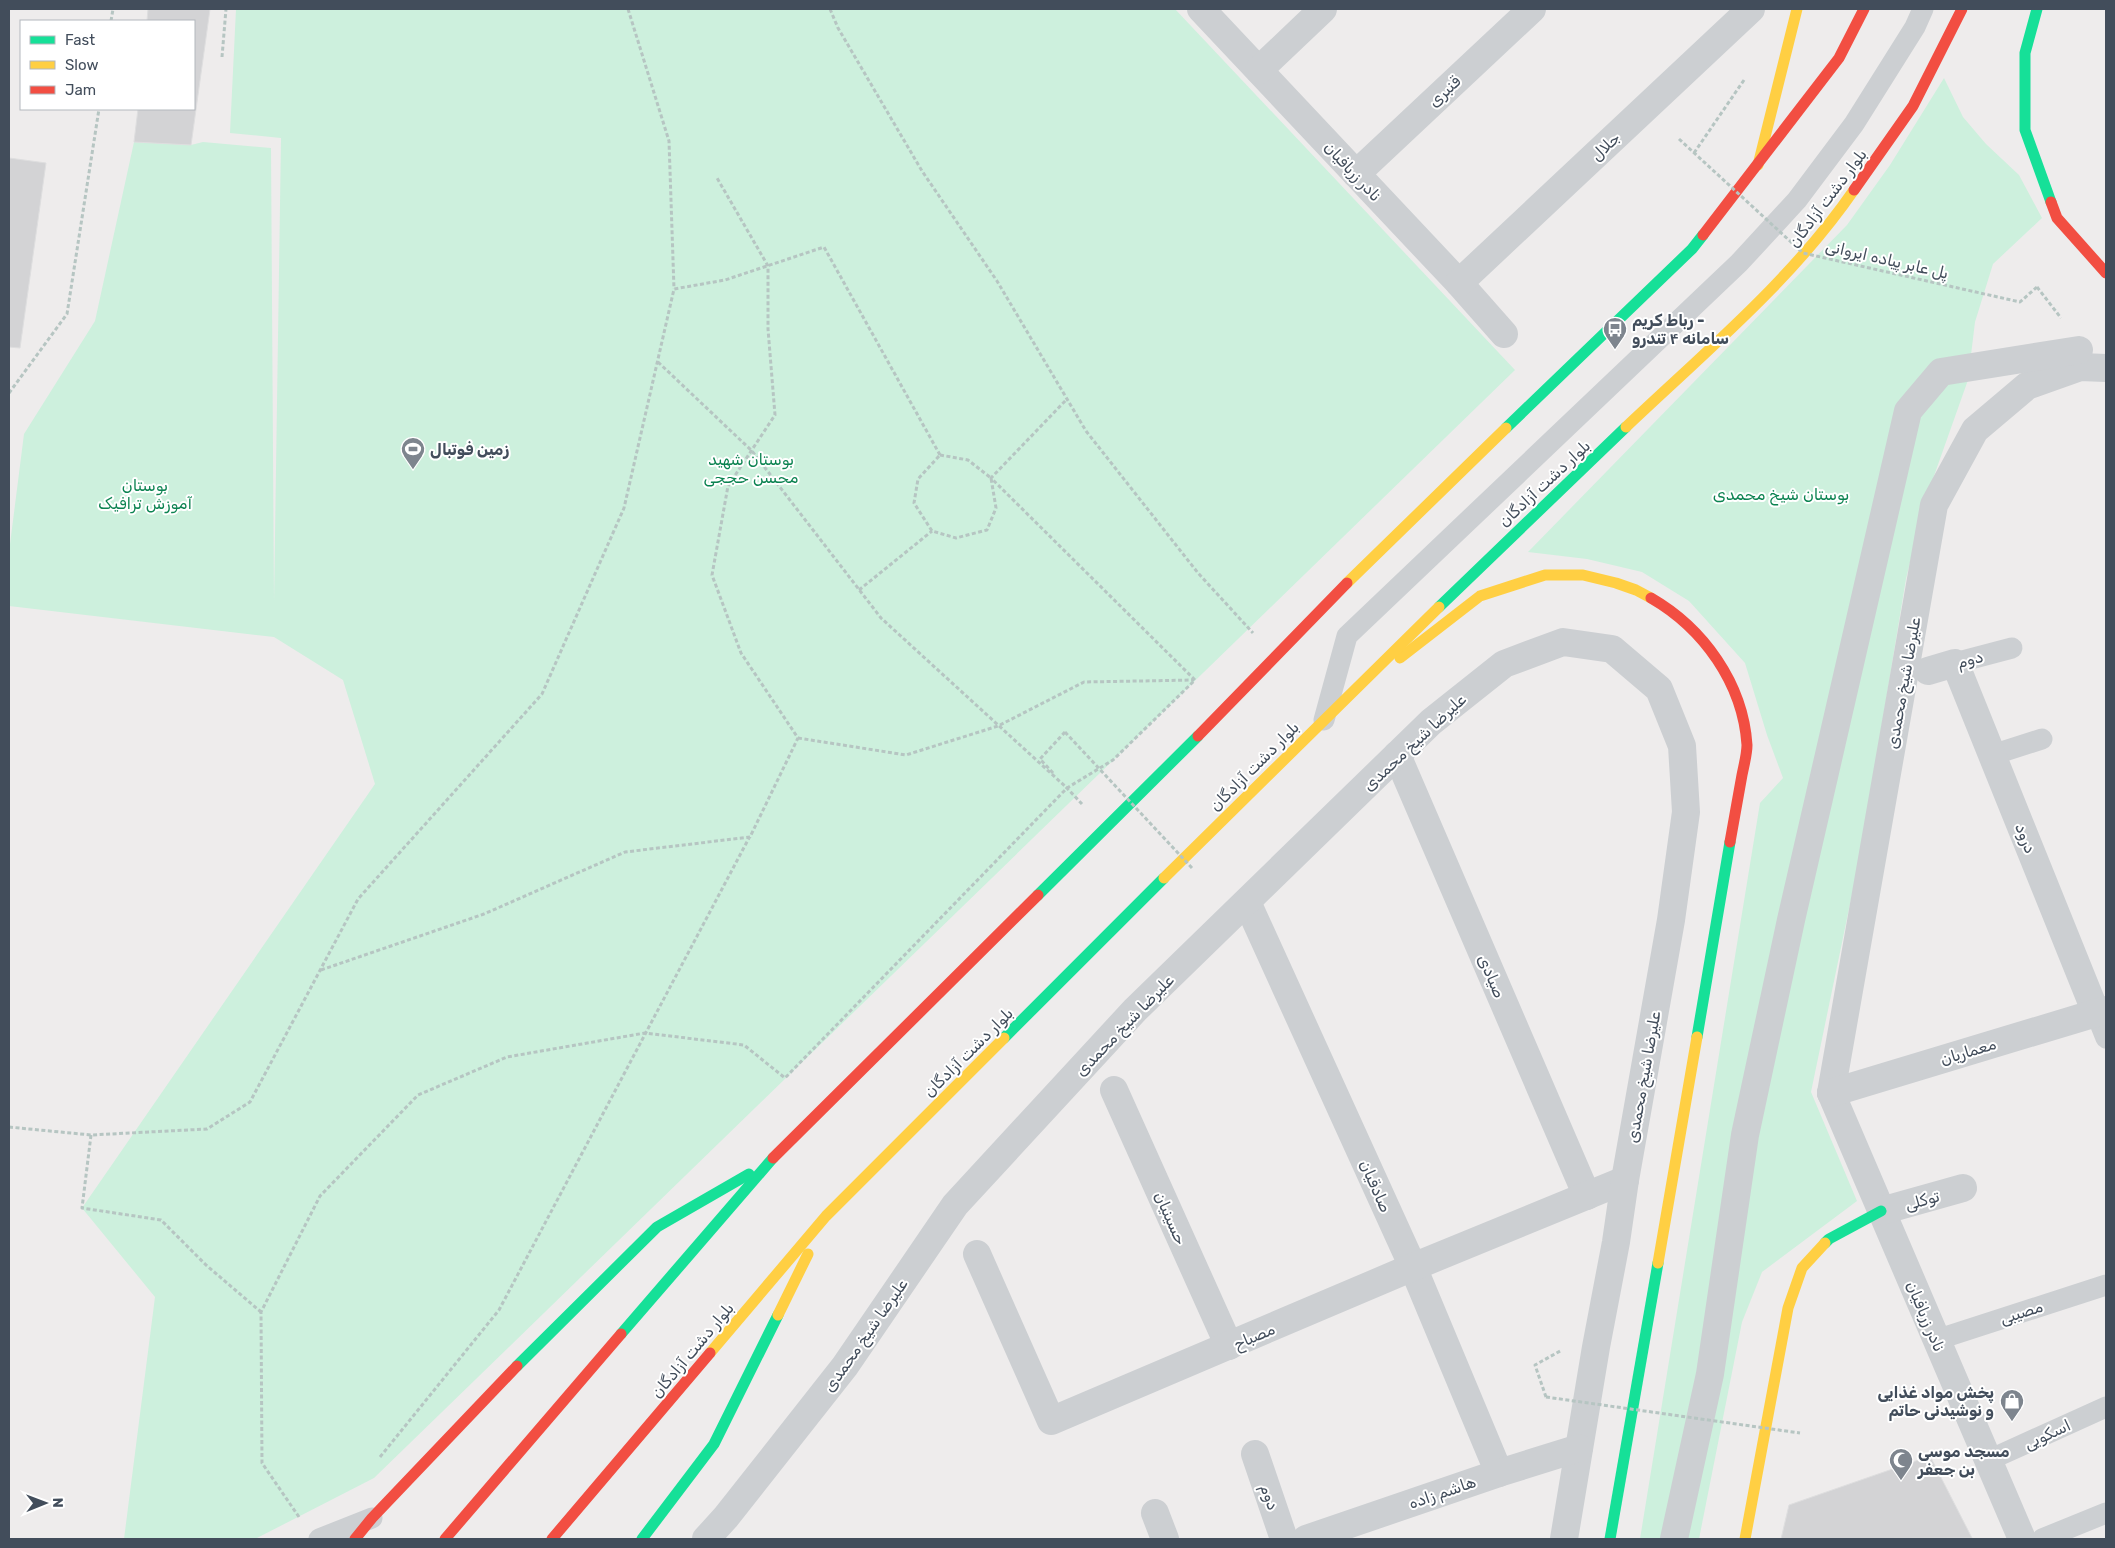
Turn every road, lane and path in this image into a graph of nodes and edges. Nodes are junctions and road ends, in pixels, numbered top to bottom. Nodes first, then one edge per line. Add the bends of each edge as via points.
1 (226, 9) edge
2 (628, 9) edge
3 (830, 9) edge
4 (1202, 9) edge
5 (1323, 9) edge
6 (1532, 9) edge
7 (1751, 9) edge
8 (1797, 9) edge
9 (1864, 9) edge
10 (1923, 9) edge
11 (1962, 9) edge
12 (2037, 9) edge
13 (222, 58) dead end
14 (1259, 70) junction
15 (1743, 80) dead end
16 (99, 110) edge
17 (1679, 140) dead end
18 (1694, 153) junction
19 (1757, 166) junction
20 (1356, 174) junction
21 (717, 178) dead end
22 (768, 266) junction
23 (2106, 273) edge
24 (1459, 283) junction
25 (674, 289) junction
26 (2064, 321) dead end
27 (1504, 334) dead end
28 (2079, 350) dead end
29 (658, 362) junction
30 (2106, 368) edge
31 (9, 393) edge
32 (1067, 399) junction
33 (752, 451) junction
34 (940, 454) junction
35 (992, 478) junction
36 (932, 531) junction
37 (859, 590) junction
38 (2012, 648) dead end
39 (1275, 657) junction
40 (1955, 663) junction
41 (1928, 671) dead end
42 (1195, 680) junction
43 (1339, 704) junction
44 (1324, 720) junction
45 (998, 726) junction
46 (798, 738) junction
47 (2042, 739) dead end
48 (1397, 755) junction
49 (1992, 755) junction
50 (1067, 788) junction
51 (1104, 829) junction
52 (750, 837) junction
53 (1193, 869) dead end
54 (1247, 902) junction
55 (320, 970) junction
56 (2101, 1011) edge
57 (645, 1033) junction
58 (2106, 1038) edge
59 (1114, 1090) dead end
60 (1830, 1093) junction
61 (9, 1126) edge
62 (91, 1135) junction
63 (768, 1163) junction
64 (1625, 1180) junction
65 (1963, 1188) dead end
66 (1587, 1196) junction
67 (1881, 1211) junction
68 (826, 1216) junction
69 (977, 1254) dead end
70 (1413, 1267) junction
71 (2106, 1285) edge
72 (261, 1312) junction
73 (1936, 1340) junction
74 (1229, 1346) junction
75 (1564, 1348) dead end
76 (2106, 1407) edge
77 (1800, 1433) dead end
78 (1579, 1448) junction
79 (1255, 1454) dead end
80 (1989, 1460) junction
81 (375, 1463) dead end
82 (1500, 1473) junction
83 (1155, 1513) dead end
84 (2106, 1513) edge
85 (307, 1515) dead end
86 (372, 1518) junction
87 (319, 1539) edge
88 (355, 1539) edge
89 (445, 1539) edge
90 (552, 1539) edge
91 (642, 1539) edge
92 (706, 1539) edge
93 (1165, 1539) edge
94 (1284, 1539) edge
95 (1306, 1539) edge
96 (1564, 1539) edge
97 (1610, 1539) edge
98 (1674, 1539) edge
99 (1746, 1539) edge
100 (2022, 1539) edge
101 (2042, 1539) edge

1 - 13 path
2 - 25 path via 669,141
3 - 32 path via 922,171 997,281
4 - 14 street, نادر زربافیان
5 - 14 street
6 - 20 street, قنبری
7 - 24 street, جلال
8 - 19 main road
9 - 19 main road via 1839,58
10 - 44 lane via 1854,124 1797,200 1739,263 1347,636
11 - 43 main road, بلوار دشت آزادگان via 1913,106 1833,221 1797,264
12 - 23 main road via 2025,53 2025,130 2056,218
14 - 20 street, نادر زربافیان
15 - 18 path
16 - 31 path via 67,314
17 - 18 path, پل عابر پیاده ایروانی, bridge
18 - 26 path, پل عابر پیاده ایروانی, bridge via 1803,253 2020,302 2037,287
19 - 39 main road via 1692,249 1374,556
20 - 24 street, نادر زربافیان
21 - 22 path
22 - 25 path via 726,280
22 - 33 path via 768,329 775,415
22 - 34 path via 824,247
24 - 27 street, نادر زربافیان
25 - 29 path
28 - 98 street via 1941,372 1908,410 1745,1135 1710,1374
29 - 33 path
29 - 55 path via 624,508 542,694 358,899
30 - 60 street, علیرضا شیخ محمدی via 2080,367 2028,386 1975,430 1934,505
32 - 35 path
32 - 39 path via 1086,431 1198,573
33 - 37 path
33 - 46 path via 728,486 712,575 741,653
34 - 35 path via 968,460
34 - 36 path via 918,479 914,503
35 - 36 path via 996,508 987,530 956,538
35 - 42 path
36 - 37 path
37 - 45 path via 880,618
38 - 40 lane, دوم
39 - 51 main road
40 - 41 street, دوم
40 - 49 street, درود
42 - 45 path via 1084,682
42 - 50 path via 1113,760
43 - 44 main road, بلوار دشت آزادگان
43 - 97 main road via 1480,596 1545,575 1583,575 1616,583 1670,608 1700,637 1722,666 1739,701 1747,746
44 - 68 main road, بلوار دشت آزادگان
45 - 46 path via 906,755
45 - 50 path
46 - 52 path
47 - 49 lane
48 - 54 street, علیرضا شیخ محمدی
48 - 64 street, علیرضا شیخ محمدی via 1431,722 1504,664 1563,642 1612,649 1659,689 1682,746 1686,812 1671,920
48 - 66 street, صیادی
49 - 56 street, درود
50 - 51 path
50 - 53 path, bridge via 1040,759 1065,732
50 - 57 path via 785,1078 744,1045
51 - 63 main road
52 - 55 path via 625,852 484,914
52 - 57 path
54 - 70 street, صادقیان
54 - 92 street, علیرضا شیخ محمدی via 1135,1010 955,1206 845,1366
55 - 62 path via 250,1102 207,1129
56 - 58 lane
56 - 60 street, معماریان
57 - 72 path via 507,1057 418,1095 320,1196
57 - 81 path via 499,1310
59 - 74 street, حسینیان
60 - 67 street, نادر زربافیان
61 - 62 path
62 - 72 path via 82,1208 161,1220
63 - 86 main road via 657,1227 525,1358
63 - 89 main road
64 - 66 street, مصباح
64 - 78 street, علیرضا شیخ محمدی
65 - 67 street, توکلی
66 - 70 street, مصباح
67 - 73 street, نادر زربافیان
67 - 99 main road via 1829,1239 1802,1268 1788,1308
68 - 90 main road, بلوار دشت آزادگان
68 - 91 main road via 714,1444
69 - 74 street, مصباح via 1050,1421
70 - 74 street, مصباح
70 - 82 street, صادقیان
71 - 73 lane, مصیبی
72 - 85 path via 262,1463 298,1517
73 - 80 street, نادر زربافیان
75 - 77 path, bridge via 1534,1365 1546,1397
76 - 80 lane, اسکویی
78 - 82 street, هاشم زاده
78 - 96 street, علیرضا شیخ محمدی
79 - 94 street, دوم
80 - 100 street, نادر زربافیان
82 - 95 street, هاشم زاده
83 - 93 street
84 - 101 lane
86 - 87 lane
86 - 88 main road

